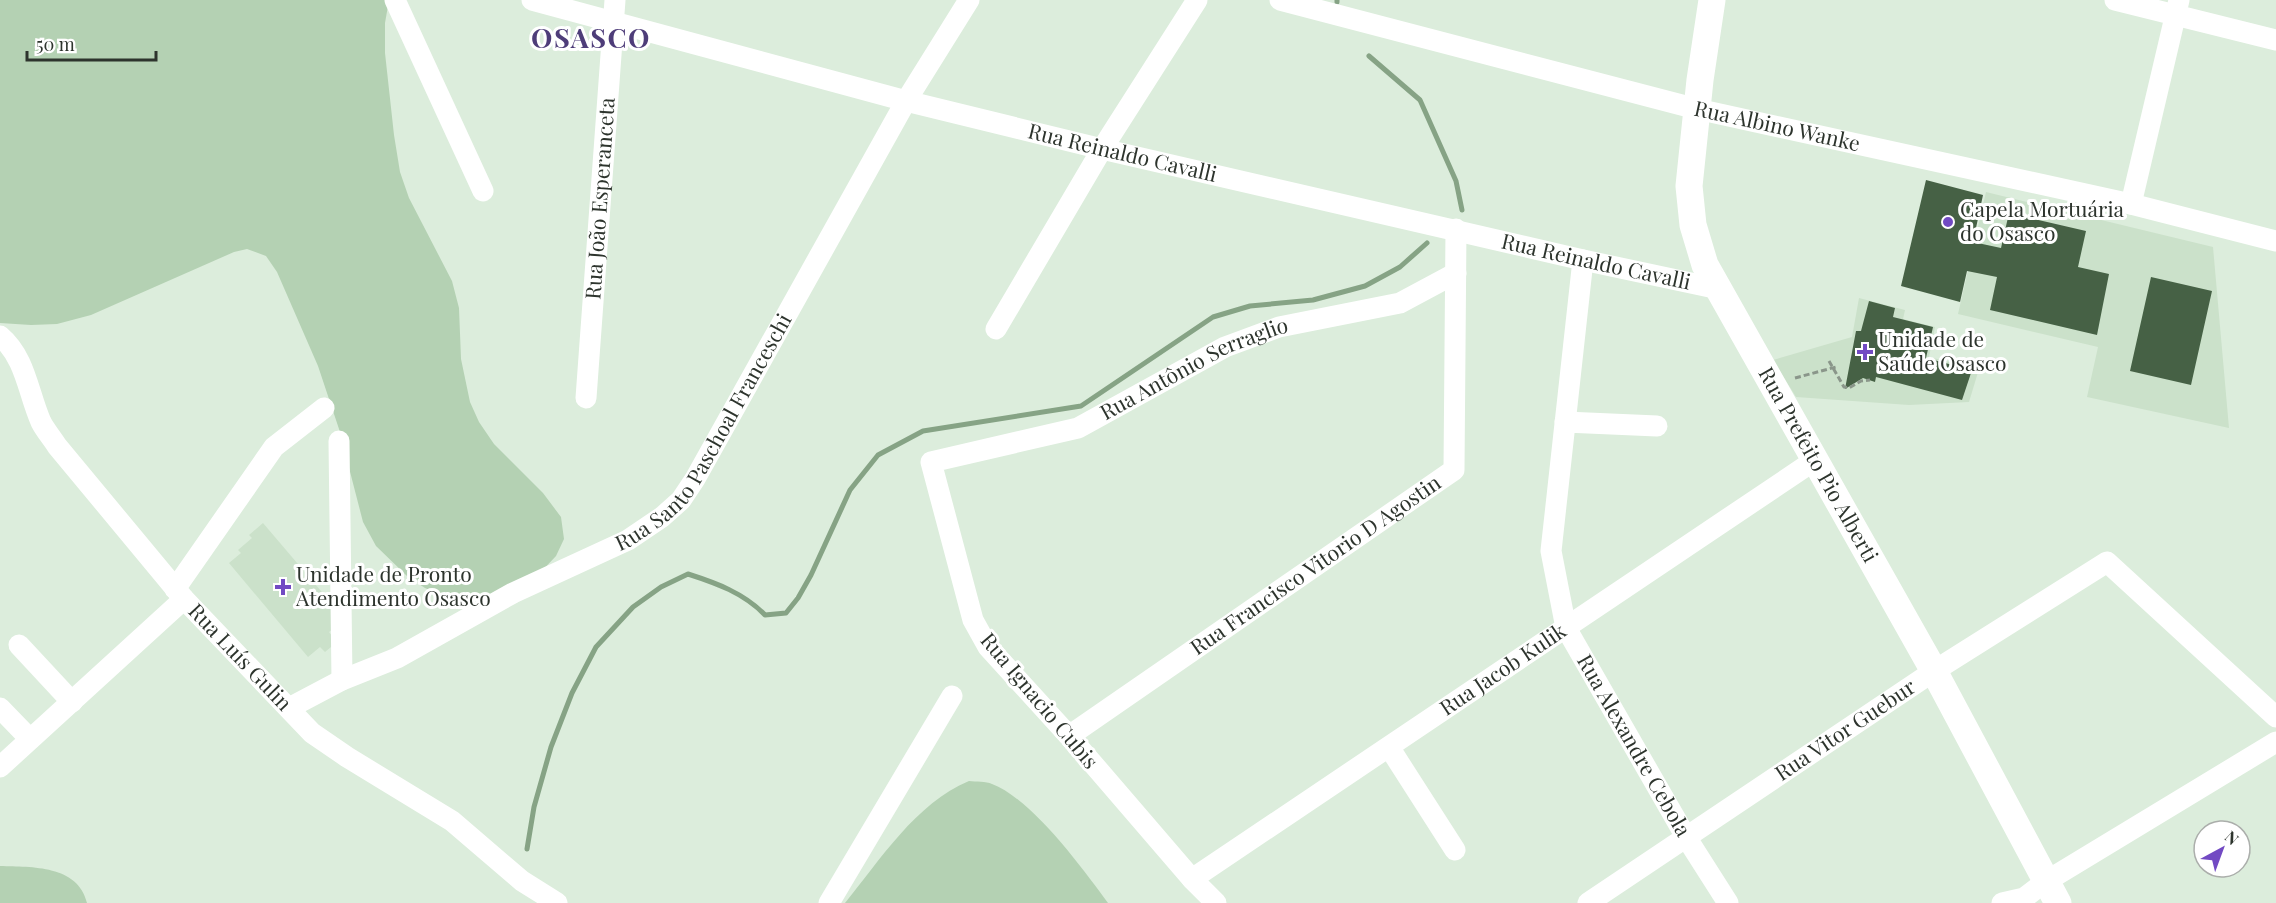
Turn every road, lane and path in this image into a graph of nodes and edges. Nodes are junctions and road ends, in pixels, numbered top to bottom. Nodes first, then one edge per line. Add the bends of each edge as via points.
1 (394, 0) edge
2 (532, 0) edge
3 (615, 0) edge
4 (969, 0) edge
5 (1197, 0) edge
6 (1280, 0) edge
7 (1712, 0) edge
8 (2115, 0) edge
9 (2177, 7) edge
10 (613, 23) junction
11 (2276, 40) edge
12 (906, 101) junction
13 (1697, 109) junction
14 (1102, 149) junction
15 (483, 191) dead end
16 (2131, 204) junction
17 (1456, 230) junction
18 (2276, 242) edge
19 (1583, 260) junction
20 (1456, 273) junction
21 (1719, 289) junction
22 (996, 329) dead end
23 (0, 336) edge
24 (1829, 361) dead end
25 (1835, 368) junction
26 (1870, 381) dead end
27 (1774, 387) junction
28 (586, 398) dead end
29 (324, 408) dead end
30 (1565, 422) junction
31 (1657, 426) dead end
32 (339, 441) dead end
33 (1815, 460) junction
34 (931, 462) joint
35 (179, 594) junction
36 (1566, 628) junction
37 (19, 645) dead end
38 (1934, 671) junction
39 (342, 680) junction
40 (952, 696) dead end
41 (72, 702) junction
42 (0, 708) edge
43 (289, 708) junction
44 (2276, 717) edge
45 (1069, 736) junction
46 (30, 739) junction
47 (2276, 742) edge
48 (1389, 747) junction
49 (0, 767) edge
50 (1686, 837) junction
51 (1455, 850) dead end
52 (1191, 879) junction
53 (2051, 892) edge
54 (557, 903) edge
55 (829, 903) edge
56 (1216, 903) edge
57 (1588, 903) edge
58 (1728, 903) edge
59 (2002, 903) edge

1 - 15 street
2 - 10 street, Rua Reinaldo Cavalli
3 - 10 street, Rua João Esperanceta
4 - 12 street, Rua Santo Paschoal Franceschi
5 - 14 street
6 - 13 street, Rua Albino Wanke
7 - 13 main road, Rua Prefeito Pio Alberti
8 - 9 street
9 - 11 street
9 - 16 street
10 - 12 street, Rua Reinaldo Cavalli
10 - 28 street, Rua João Esperanceta
12 - 14 street, Rua Reinaldo Cavalli
12 - 39 street, Rua Santo Paschoal Franceschi via 681,500 628,540 513,593 397,658
13 - 16 street, Rua Albino Wanke
13 - 21 main road, Rua Prefeito Pio Alberti via 1689,186 1693,225 1705,265
14 - 17 street, Rua Reinaldo Cavalli
14 - 22 street
16 - 18 street, Rua Albino Wanke
17 - 19 street, Rua Reinaldo Cavalli
17 - 20 street, Rua Francisco Vitorio D Agostin
19 - 21 street, Rua Reinaldo Cavalli
19 - 30 street, Rua Alexandre Cebola
20 - 34 street, Rua Antônio Serraglio via 1400,303 1279,327 1225,347 1078,428
20 - 45 street, Rua Francisco Vitorio D Agostin via 1454,470
21 - 27 main road, Rua Prefeito Pio Alberti
23 - 35 street, Rua Luís Gulin via 23,367 42,423 57,446
24 - 25 path
25 - 26 path via 1844,387
25 - 27 path via 1786,380
27 - 33 main road, Rua Prefeito Pio Alberti
29 - 35 street via 274,447
30 - 31 street
30 - 36 street, Rua Alexandre Cebola via 1551,551
32 - 39 street
33 - 36 street, Rua Jacob Kulik
33 - 38 main road, Rua Prefeito Pio Alberti
34 - 45 street, Rua Ignacio Cubis via 972,620 987,647
35 - 41 street
35 - 43 street, Rua Luís Gulin
36 - 48 street, Rua Jacob Kulik
36 - 50 street, Rua Alexandre Cebola
37 - 41 street
38 - 44 street, Rua Vitor Guebur via 2107,562
38 - 50 street, Rua Vitor Guebur
38 - 53 main road, Rua Prefeito Pio Alberti
39 - 43 street, Rua Santo Paschoal Franceschi
40 - 55 street
41 - 46 street
42 - 46 street
43 - 54 street, Rua Luís Gulin via 312,733 452,821 522,881
45 - 52 street, Rua Ignacio Cubis
46 - 49 street
47 - 53 street
48 - 51 street
48 - 52 street, Rua Jacob Kulik
50 - 57 street, Rua Vitor Guebur
50 - 58 street, Rua Alexandre Cebola
52 - 56 street, Rua Ignacio Cubis
53 - 59 street

